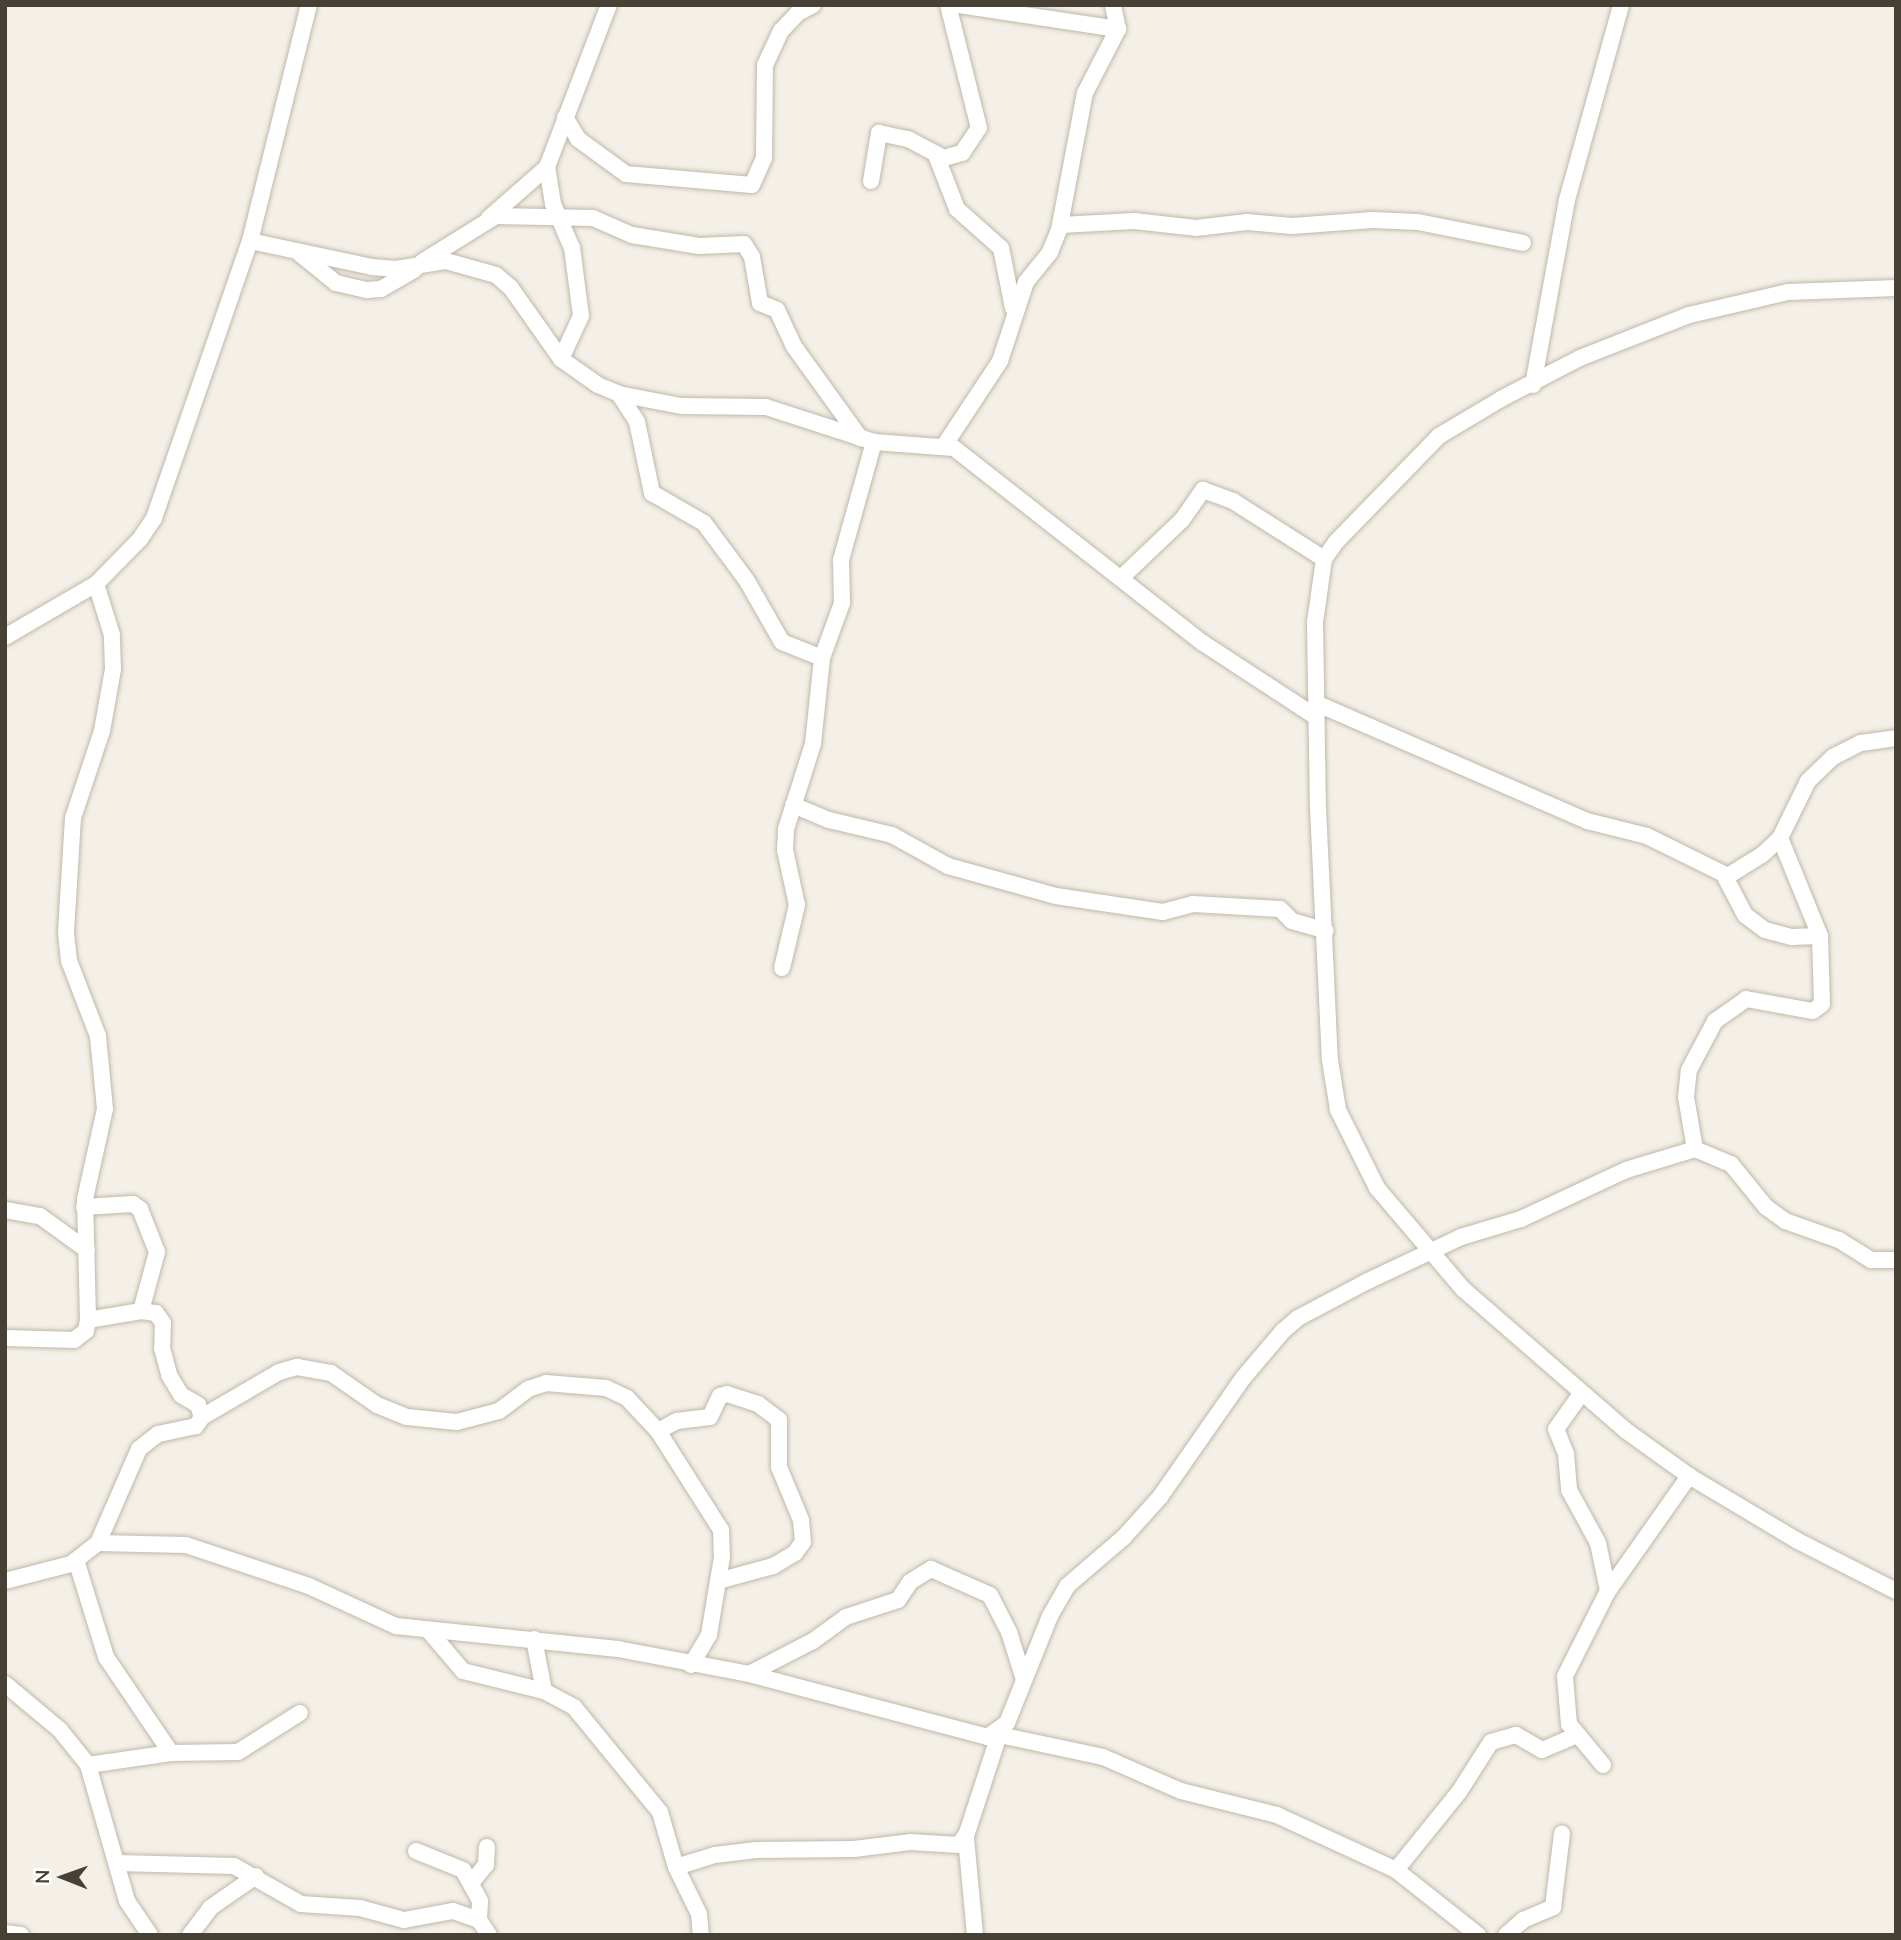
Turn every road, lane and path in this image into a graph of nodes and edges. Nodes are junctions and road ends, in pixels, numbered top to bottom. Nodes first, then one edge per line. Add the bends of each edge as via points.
1 (309, 5) edge
2 (609, 5) edge
3 (948, 5) edge
4 (959, 5) edge
5 (1113, 5) edge
6 (1621, 5) edge
7 (812, 6) edge
8 (1118, 29) junction
9 (565, 117) junction
10 (936, 155) junction
11 (547, 167) junction
12 (871, 181) dead end
13 (559, 217) junction
14 (488, 218) junction
15 (1061, 225) junction
16 (250, 242) junction
17 (1523, 243) dead end
18 (299, 253) junction
19 (419, 265) junction
20 (1896, 288) edge
21 (1013, 321) junction
22 (561, 359) junction
23 (1533, 385) junction
24 (620, 394) junction
25 (867, 440) junction
26 (944, 446) junction
27 (1324, 559) junction
28 (1121, 578) junction
29 (96, 584) junction
30 (5, 638) edge
31 (822, 659) junction
32 (1317, 710) junction
33 (1896, 738) edge
34 (793, 805) junction
35 (1780, 838) junction
36 (1724, 876) junction
37 (1326, 931) junction
38 (1820, 936) junction
39 (782, 968) dead end
40 (1695, 1149) junction
41 (84, 1207) junction
42 (5, 1210) edge
43 (87, 1250) junction
44 (1428, 1252) junction
45 (1896, 1260) edge
46 (142, 1311) junction
47 (88, 1320) junction
48 (5, 1338) edge
49 (1581, 1394) junction
50 (202, 1417) junction
51 (659, 1430) junction
52 (1689, 1476) junction
53 (99, 1543) junction
54 (76, 1560) junction
55 (5, 1581) edge
56 (718, 1581) junction
57 (1608, 1591) junction
58 (1896, 1591) edge
59 (429, 1631) junction
60 (534, 1639) junction
61 (691, 1665) junction
62 (749, 1674) junction
63 (1024, 1680) junction
64 (5, 1684) edge
65 (544, 1691) junction
66 (300, 1713) dead end
67 (997, 1735) junction
68 (1576, 1736) junction
69 (171, 1753) junction
70 (88, 1765) junction
71 (1603, 1765) dead end
72 (1562, 1834) dead end
73 (966, 1838) junction
74 (487, 1847) dead end
75 (416, 1851) dead end
76 (118, 1863) junction
77 (676, 1867) junction
78 (1396, 1870) junction
79 (256, 1876) junction
80 (472, 1882) junction
81 (479, 1920) junction
82 (5, 1933) edge
83 (21, 1935) edge
84 (150, 1935) edge
85 (190, 1935) edge
86 (489, 1935) edge
87 (701, 1935) edge
88 (975, 1935) edge
89 (1478, 1935) edge
90 (1506, 1935) edge

1 - 16 street
2 - 9 street
3 - 10 street via 979,128 962,153
4 - 8 street
5 - 8 street
6 - 23 street via 1567,200
7 - 9 street via 781,31 765,65 764,158 752,185 626,174 578,139
8 - 15 street via 1085,93 1067,169
9 - 11 street
10 - 12 street via 908,139 879,133
10 - 21 street via 957,209 1001,248 1011,282
11 - 13 street
11 - 14 street
13 - 14 street
13 - 22 street via 572,248 581,316
13 - 25 street via 598,219 629,235 699,246 746,245 759,301 777,310 793,345
14 - 19 street
15 - 17 street via 1134,221 1196,228 1247,222 1292,226 1373,220 1418,222
15 - 21 street via 1051,252 1026,282
16 - 18 street
16 - 29 street via 154,517 140,539
18 - 19 street via 384,268
18 - 19 street via 336,283 367,290 390,285
19 - 22 street via 446,261 496,275 511,288
20 - 23 street via 1788,292 1689,315 1580,358
21 - 26 street via 987,385
22 - 24 street
23 - 27 street via 1439,436 1364,510
24 - 25 street via 681,406 766,407
24 - 31 street via 637,422 652,493 704,523 747,581 782,642
25 - 26 street
25 - 31 street via 841,560 839,618
26 - 28 street via 969,458
27 - 28 street via 1233,501 1203,490 1182,520
27 - 32 street via 1315,602
28 - 32 street via 1203,643
29 - 30 street
29 - 41 street via 112,635 113,668 102,731 73,818 66,932 69,961 98,1036 105,1109
31 - 34 street via 814,738
32 - 36 street via 1587,821 1647,836
32 - 37 street
33 - 35 street via 1861,743 1833,757 1808,781
34 - 37 street via 829,820 892,835 948,866 1056,896 1163,912 1193,904 1280,909 1292,921
34 - 39 street via 784,843 797,905
35 - 36 street via 1749,865
35 - 38 street
36 - 38 street via 1745,915 1765,930 1792,937
37 - 44 street via 1327,1029 1338,1110 1377,1188
38 - 40 street via 1824,981 1818,1010 1746,999 1728,1009 1705,1036 1689,1070 1686,1097
40 - 44 street via 1626,1170 1521,1219
40 - 45 street via 1731,1164 1766,1207 1792,1225 1839,1240 1871,1260
41 - 43 street
41 - 46 street via 133,1204 140,1209 157,1252
42 - 43 street via 40,1216
43 - 47 street
44 - 49 street via 1498,1323
44 - 63 street via 1298,1318 1276,1338 1160,1497 1124,1537 1068,1586 1049,1616
46 - 47 street
46 - 50 street via 160,1318 169,1376 181,1395 198,1405
47 - 48 street via 86,1331 74,1340
49 - 52 street
49 - 57 street via 1556,1429 1565,1446 1569,1490 1598,1543
50 - 51 street via 279,1372 297,1367 331,1373 377,1405 407,1417 457,1422 499,1411 527,1389 546,1383 606,1388 627,1398
50 - 53 street via 196,1426 158,1434 139,1448
51 - 56 street via 721,1530
51 - 56 street via 710,1417 720,1396 727,1394 758,1404 779,1420 779,1467 801,1520 803,1542 795,1553 773,1566
52 - 57 street
52 - 58 street via 1798,1541
53 - 54 street
53 - 59 street via 204,1549 309,1586 396,1626
54 - 55 street
54 - 69 street via 106,1657
56 - 61 street via 709,1635
57 - 68 street via 1565,1676 1566,1715
59 - 60 street
59 - 65 street via 463,1671
60 - 61 street via 618,1648
60 - 65 street
61 - 62 street
62 - 63 street via 813,1641 846,1617 898,1600 910,1582 931,1569 990,1595 1009,1632
62 - 67 street via 979,1736
63 - 67 street via 1007,1723
64 - 70 street via 60,1730
65 - 77 street via 575,1707 589,1730 652,1800
66 - 69 street via 238,1752
67 - 73 street
67 - 78 street via 1103,1756 1181,1791 1277,1815
68 - 71 street
68 - 78 street via 1542,1750 1516,1735 1491,1742
69 - 70 street
70 - 76 street
72 - 90 street via 1553,1907 1523,1920
73 - 77 street via 955,1845 910,1842 731,1852
73 - 88 street
74 - 80 street via 486,1865
75 - 80 street via 453,1864
76 - 79 street via 219,1865
76 - 84 street via 134,1916
77 - 87 street via 699,1914
78 - 89 street
79 - 81 street via 310,1907 360,1908 404,1920 453,1911
79 - 85 street via 210,1908
80 - 81 street via 480,1901
81 - 86 street
82 - 83 street

